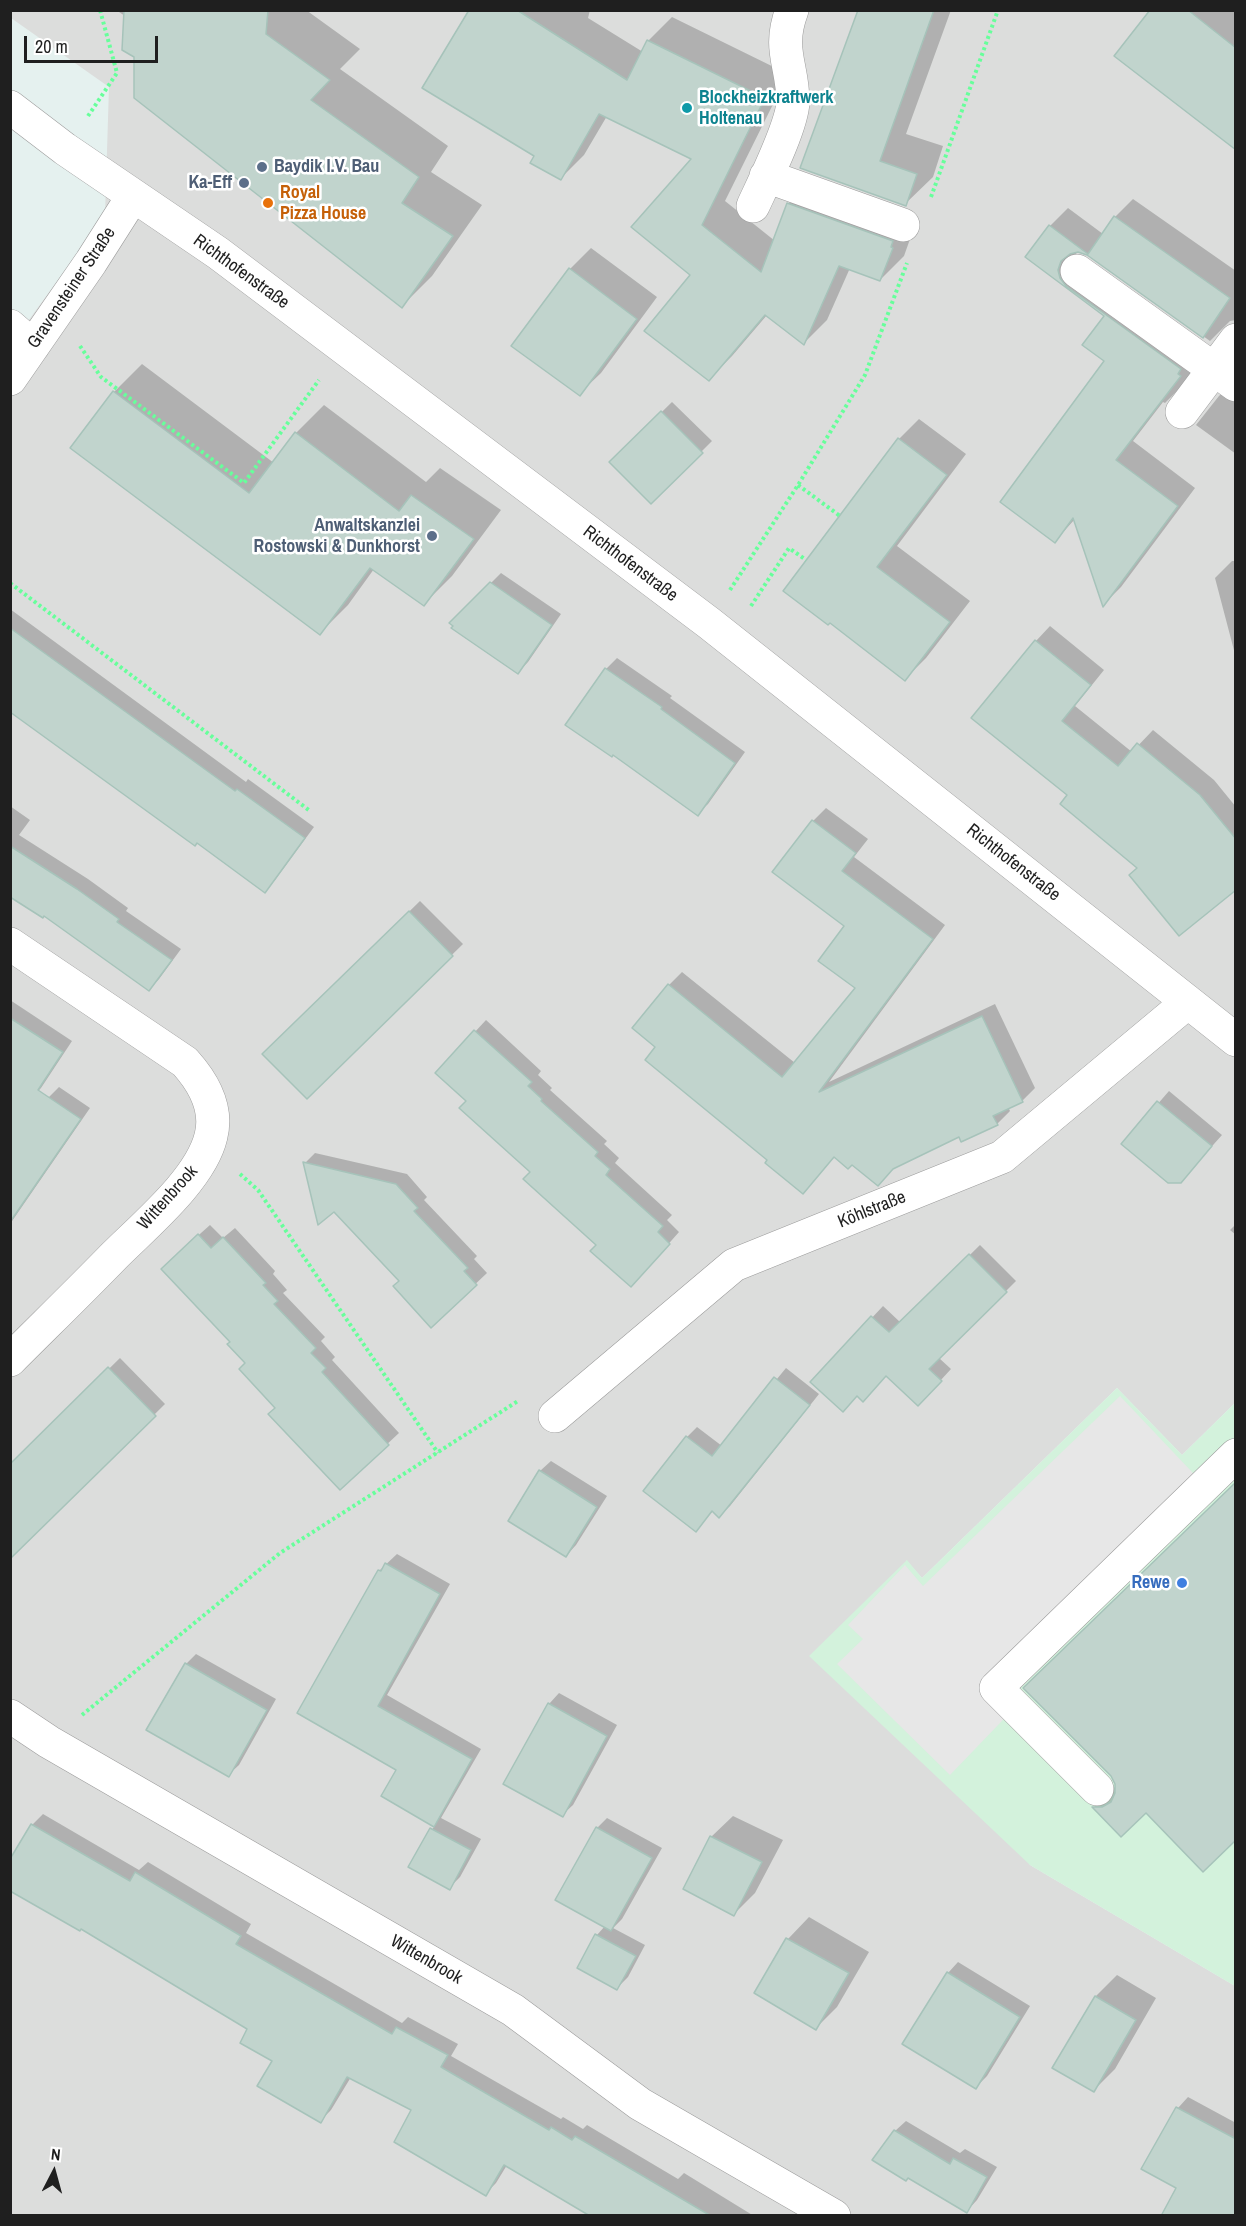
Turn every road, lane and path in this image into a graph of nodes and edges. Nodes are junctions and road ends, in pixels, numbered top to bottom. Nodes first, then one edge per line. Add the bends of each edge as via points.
1 (100, 10) edge
2 (792, 10) edge
3 (998, 10) edge
4 (10, 107) edge
5 (65, 149) junction
6 (766, 176) junction
7 (133, 196) junction
8 (930, 199) dead end
9 (753, 207) dead end
10 (907, 239) joint
11 (1077, 270) dead end
12 (57, 311) junction
13 (22, 336) edge
14 (1236, 340) edge
15 (342, 347) junction
16 (1225, 377) edge
17 (10, 379) edge
18 (1182, 412) dead end
19 (798, 485) junction
20 (840, 516) dead end
21 (806, 560) dead end
22 (10, 583) edge
23 (719, 632) junction
24 (310, 811) dead end
25 (10, 944) edge
26 (1188, 1002) junction
27 (1236, 1040) edge
28 (208, 1146) junction
29 (10, 1360) edge
30 (555, 1416) joint
31 (438, 1453) junction
32 (1236, 1455) edge
33 (23, 1732) edge
34 (1097, 1789) dead end
35 (834, 2216) edge

1 - 5 path via 117,73
2 - 6 street via 784,35 793,103
3 - 8 path
4 - 5 street, Richthofenstraße
5 - 7 street, Richthofenstraße
6 - 9 street
6 - 10 street
7 - 12 street, Gravensteiner Straße
7 - 15 street, Richthofenstraße via 218,253
10 - 19 path via 865,375
11 - 16 street
12 - 13 street, Gravensteiner Straße
12 - 15 path via 101,377 244,483
13 - 17 street, Gravensteiner Straße
14 - 16 street
15 - 23 street, Richthofenstraße
16 - 18 street
19 - 20 path
19 - 23 path
21 - 23 path via 789,548
22 - 24 path
23 - 26 street, Richthofenstraße
25 - 28 street, Wittenbrook via 185,1062 197,1075 210,1101 213,1125
26 - 27 street, Richthofenstraße
26 - 30 street, Köhlstraße via 1002,1157 734,1265
28 - 29 street, Wittenbrook via 194,1173
28 - 31 path via 258,1190
30 - 31 path via 534,1391
31 - 33 path via 280,1553
32 - 34 street via 996,1688
33 - 35 street, Wittenbrook via 513,2010 640,2104

